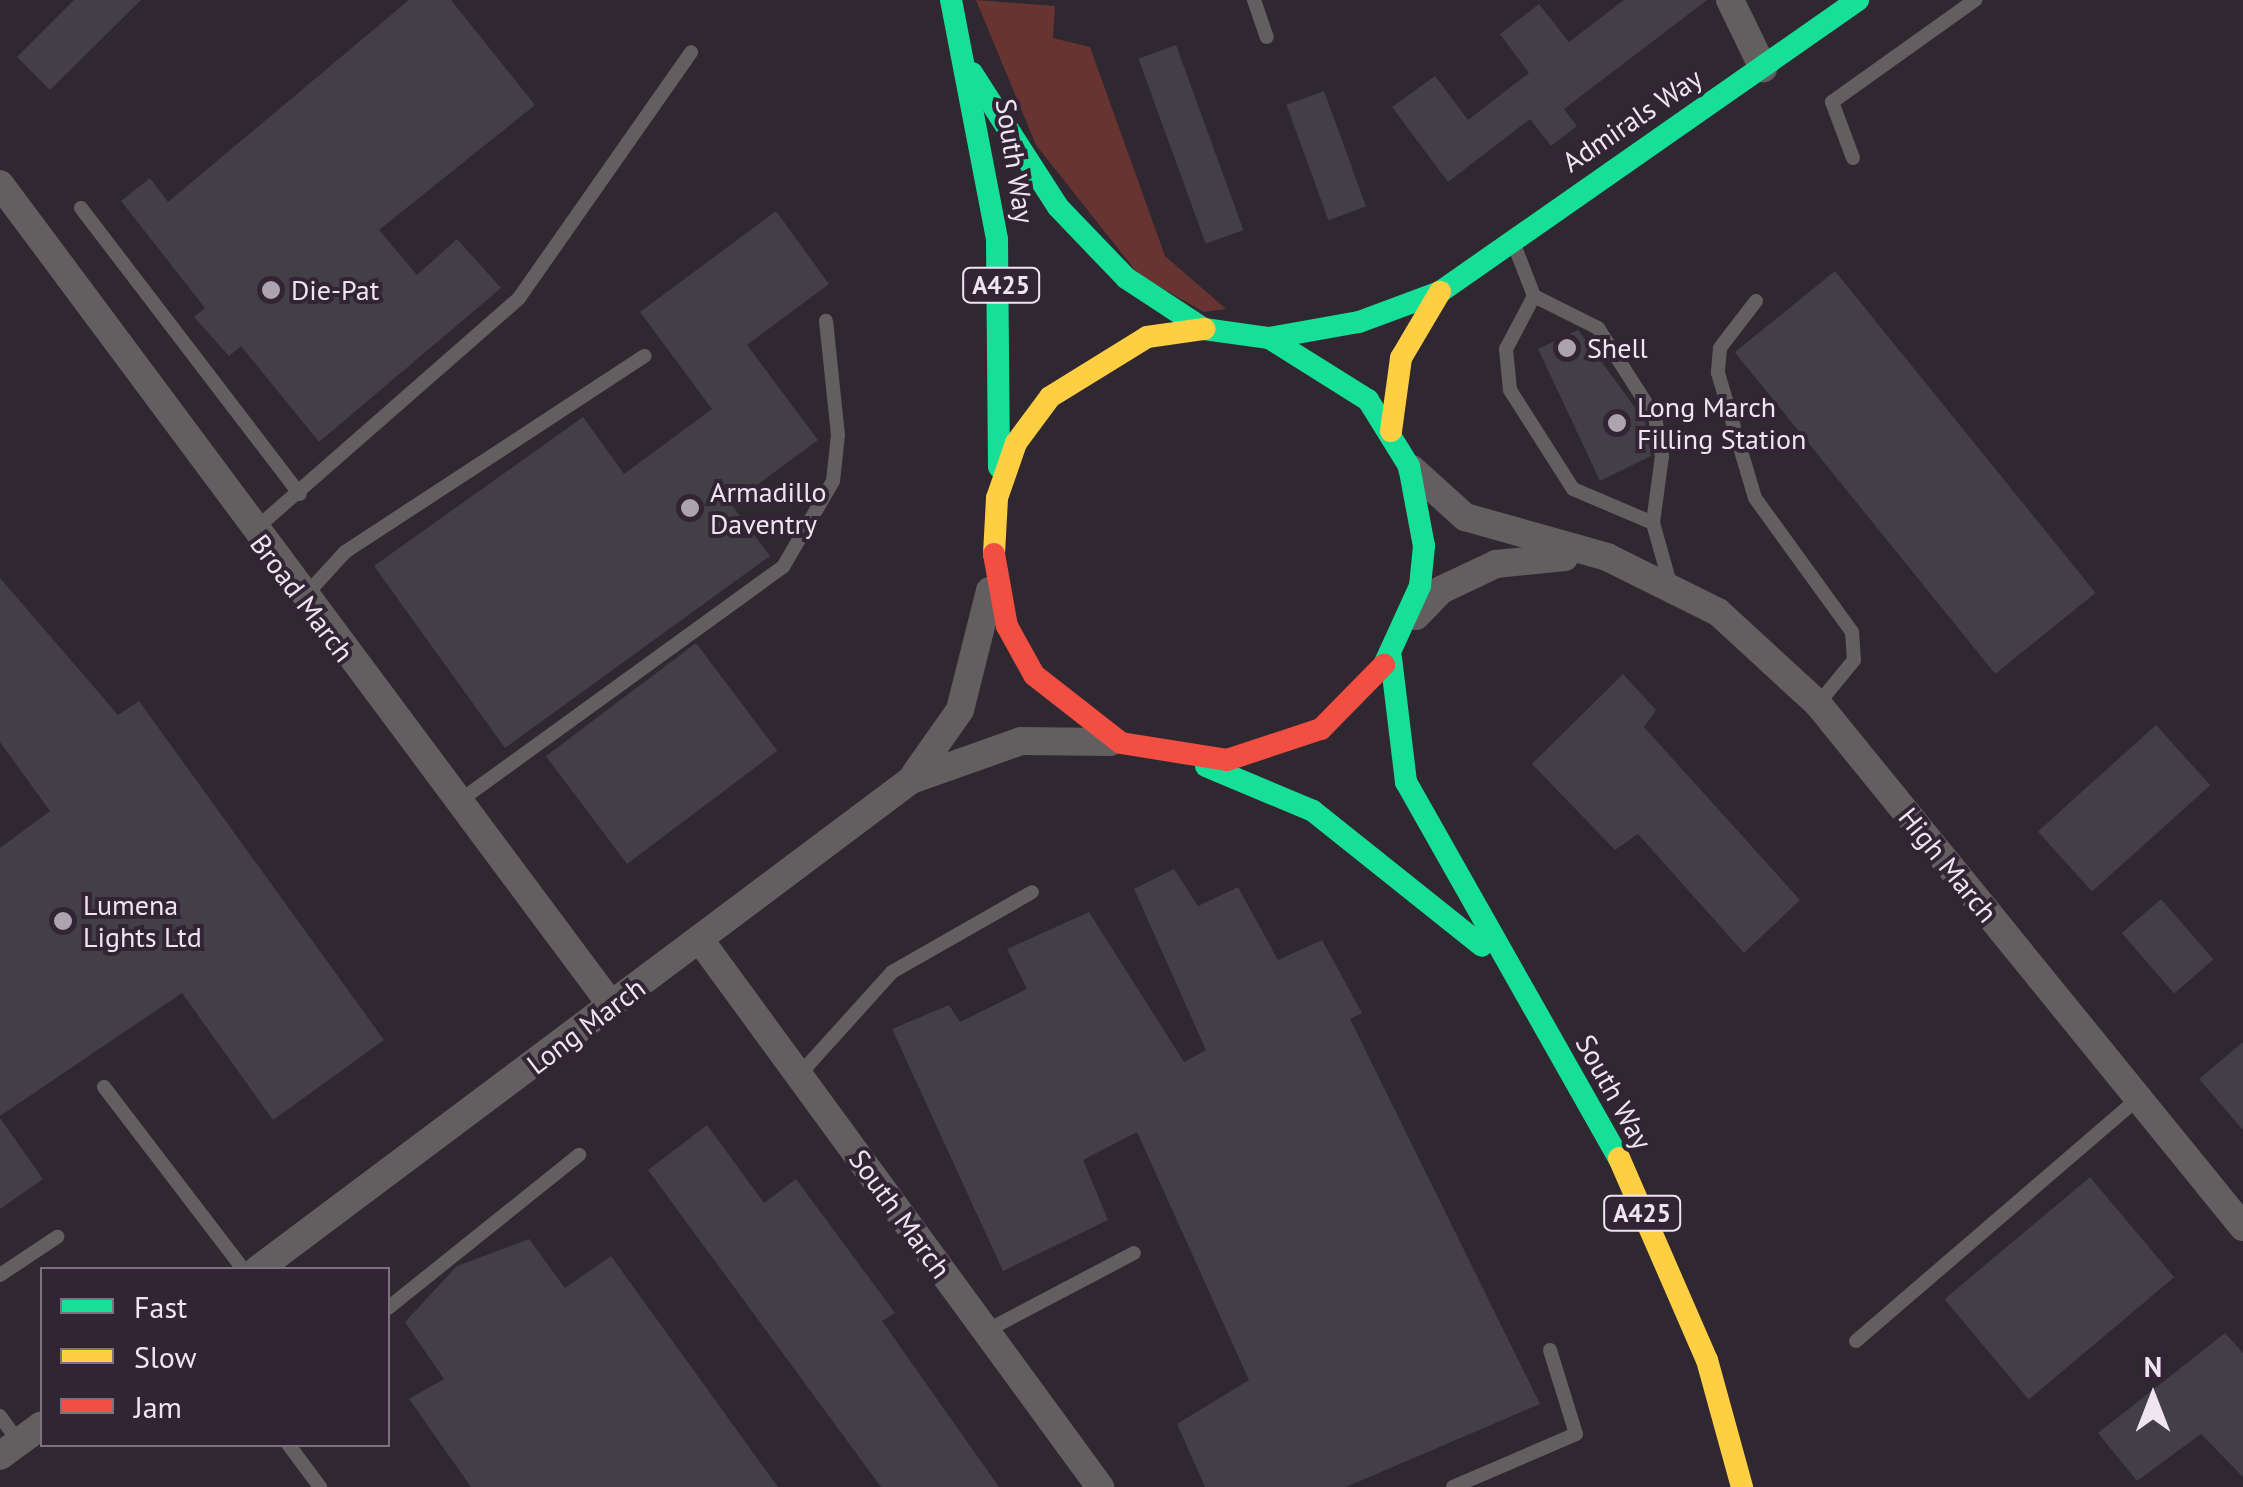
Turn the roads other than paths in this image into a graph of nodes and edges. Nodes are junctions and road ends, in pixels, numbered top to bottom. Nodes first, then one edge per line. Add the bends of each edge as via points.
1 (951, 0) edge
2 (1254, 0) edge
3 (1730, 0) edge
4 (1858, 0) edge
5 (1974, 0) edge
6 (1267, 37) dead end
7 (690, 52) dead end
8 (1764, 68) junction
9 (972, 73) junction
10 (1853, 158) dead end
11 (4, 197) edge
12 (82, 208) dead end
13 (1511, 237) junction
14 (1440, 292) junction
15 (1534, 296) junction
16 (1756, 301) dead end
17 (826, 321) dead end
18 (1204, 329) junction
19 (1269, 338) junction
20 (644, 356) dead end
21 (1391, 431) junction
22 (1409, 466) junction
23 (300, 494) junction
24 (996, 498) junction
25 (1654, 523) junction
26 (252, 532) junction
27 (1607, 558) junction
28 (993, 572) junction
29 (1671, 587) junction
30 (302, 599) junction
31 (1408, 626) junction
32 (1391, 658) junction
33 (1818, 704) junction
34 (1121, 743) junction
35 (1177, 759) junction
36 (911, 780) junction
37 (457, 802) junction
38 (1032, 892) dead end
39 (700, 940) junction
40 (1498, 959) junction
41 (612, 1006) junction
42 (798, 1075) junction
43 (104, 1087) dead end
44 (2136, 1100) junction
45 (578, 1155) dead end
46 (2243, 1227) edge
47 (57, 1238) dead end
48 (1134, 1253) dead end
49 (242, 1267) edge
50 (262, 1267) edge
51 (0, 1275) edge
52 (390, 1306) edge
53 (986, 1331) junction
54 (1856, 1341) dead end
55 (1550, 1350) dead end
56 (0, 1416) edge
57 (40, 1426) edge
58 (290, 1447) edge
59 (9, 1449) edge
60 (320, 1487) edge
61 (1100, 1487) edge
62 (1453, 1487) edge
63 (1742, 1487) edge

1 - 9 main road, South Way / A425
2 - 6 lane
3 - 8 street
4 - 8 main road, Admirals Way
5 - 10 lane via 1832,102
7 - 23 lane via 519,298
8 - 13 main road, Admirals Way
9 - 18 main road, South Way / A425 via 1092,245
9 - 24 main road, South Way / A425 via 1002,308
11 - 26 street, Broad March
12 - 23 lane
13 - 14 main road, Admirals Way
13 - 15 lane
14 - 19 main road, Admirals Way via 1359,322
14 - 21 main road, Admirals Way via 1400,358
15 - 25 lane via 1598,328 1654,417 1662,456
15 - 25 lane via 1506,349 1510,390 1573,489
16 - 33 lane via 1720,348 1718,372 1755,498 1852,632 1854,660
17 - 37 lane via 838,435 833,481 784,568
18 - 19 main road
18 - 24 main road via 1148,338 1094,361 1050,397 1016,444
19 - 21 main road via 1339,374
20 - 30 lane via 344,552
21 - 22 main road
22 - 27 street, High March via 1465,517
22 - 31 main road via 1424,546
23 - 26 lane
24 - 28 main road, South Way
25 - 29 lane
26 - 30 street, Broad March
27 - 29 street, High March
27 - 31 street, High March via 1496,564 1441,590
28 - 34 main road via 1034,675
28 - 36 street, Long March via 972,681
29 - 33 street, High March via 1718,612
30 - 37 street, Broad March
31 - 32 main road
32 - 35 main road via 1360,698 1291,743 1227,760
32 - 40 main road, South Way / A425 via 1406,782
33 - 44 street, High March
34 - 35 main road
34 - 36 street, Long March via 1021,740
35 - 40 main road, South Way / A425 via 1246,777 1313,811
36 - 39 street, Long March
37 - 41 street, Broad March
38 - 42 lane via 892,972
39 - 41 street, Long March
39 - 42 street, South March
40 - 63 main road, South Way / A425 via 1611,1141 1706,1360
41 - 50 street, Long March
42 - 53 street, South March
43 - 49 lane
44 - 46 street, High March
44 - 54 lane
45 - 52 lane
47 - 51 lane
48 - 53 lane
53 - 61 street, South March
55 - 62 lane via 1576,1434
56 - 59 lane
57 - 59 street
58 - 60 lane

